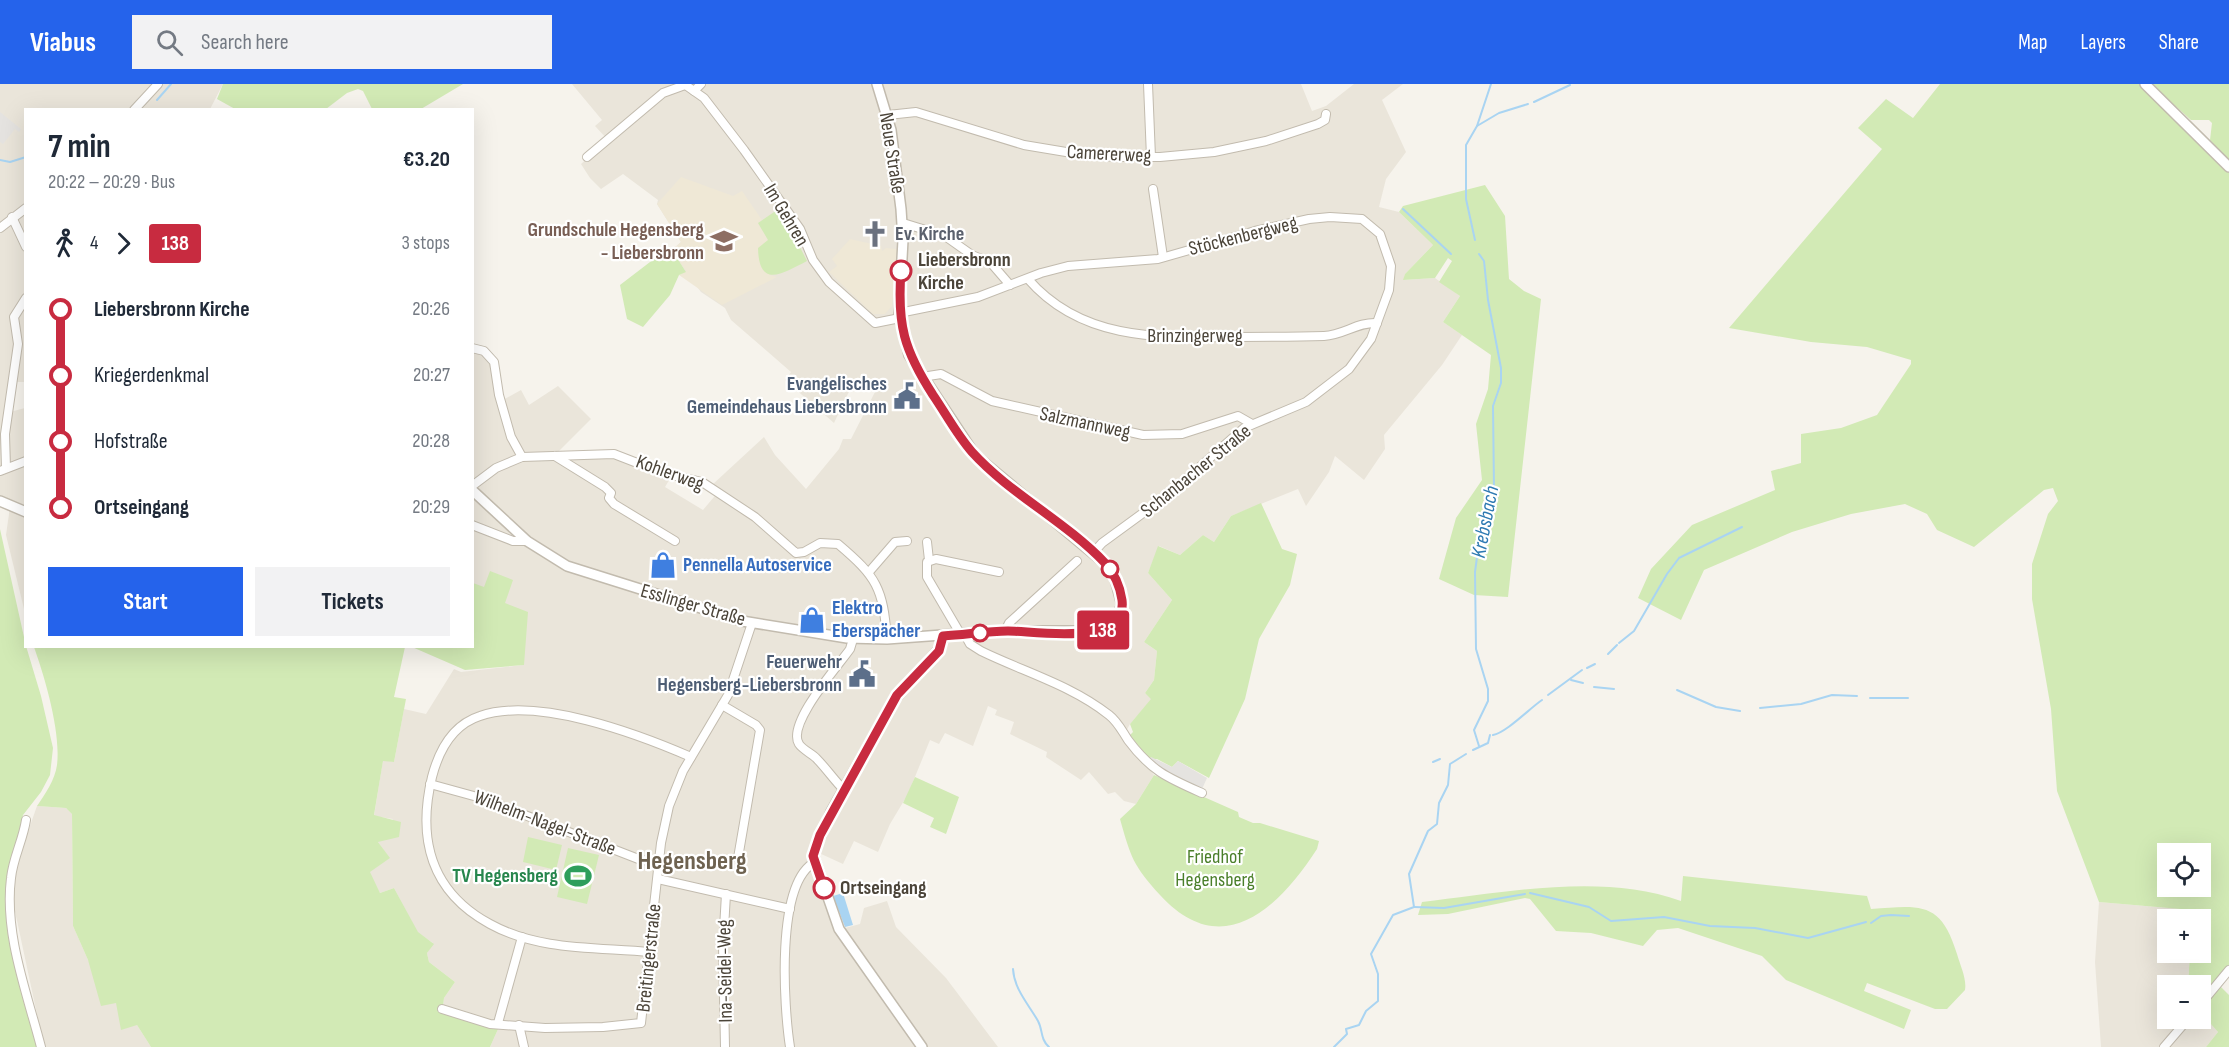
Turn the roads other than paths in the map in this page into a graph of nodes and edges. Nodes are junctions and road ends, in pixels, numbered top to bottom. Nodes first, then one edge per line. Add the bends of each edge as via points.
1 (158, 84) edge
2 (701, 84) edge
3 (877, 84) edge
4 (1148, 84) edge
5 (2145, 84) edge
6 (685, 85) edge
7 (694, 91) junction
8 (136, 108) edge
9 (1326, 114) dead end
10 (888, 115) junction
11 (587, 157) dead end
12 (1151, 157) junction
13 (2229, 167) edge
14 (1153, 189) dead end
15 (24, 209) edge
16 (12, 217) junction
17 (903, 223) junction
18 (0, 228) edge
19 (24, 243) edge
20 (1163, 257) junction
21 (1028, 279) junction
22 (1010, 285) junction
23 (24, 301) edge
24 (899, 315) junction
25 (1377, 323) junction
26 (474, 348) edge
27 (922, 377) junction
28 (1252, 424) junction
29 (554, 455) junction
30 (522, 457) junction
31 (24, 462) edge
32 (3, 470) edge
33 (474, 486) edge
34 (474, 490) edge
35 (0, 501) edge
36 (24, 511) edge
37 (474, 526) edge
38 (528, 541) junction
39 (675, 541) dead end
40 (907, 541) dead end
41 (927, 542) dead end
42 (1094, 552) junction
43 (929, 560) junction
44 (1077, 561) dead end
45 (869, 572) junction
46 (999, 572) dead end
47 (752, 622) junction
48 (1005, 631) junction
49 (963, 635) junction
50 (943, 636) junction
51 (853, 639) junction
52 (887, 639) junction
53 (722, 705) junction
54 (691, 757) junction
55 (430, 784) junction
56 (844, 790) junction
57 (1202, 793) dead end
58 (26, 820) dead end
59 (738, 858) dead end
60 (659, 862) junction
61 (815, 862) junction
62 (658, 879) junction
63 (726, 894) junction
64 (790, 909) junction
65 (522, 937) junction
66 (650, 952) junction
67 (2229, 970) edge
68 (2211, 992) edge
69 (442, 1009) dead end
70 (498, 1023) junction
71 (519, 1025) junction
72 (2180, 1029) edge
73 (41, 1047) edge
74 (524, 1047) edge
75 (725, 1047) edge
76 (790, 1047) edge
77 (922, 1047) edge
78 (2164, 1047) edge

1 - 8 street
2 - 7 street
3 - 10 street, Neue Straße
4 - 12 street
5 - 13 street
6 - 7 street, Im Gehren
6 - 11 street via 663,93
7 - 24 street, Im Gehren via 717,114 774,192 829,282 875,323
9 - 12 street, Camererweg via 1318,124 1254,144 1207,153
10 - 12 street, Camererweg via 920,112 1009,141 1064,152
10 - 17 street, Neue Straße
14 - 20 street
15 - 16 street
16 - 18 street
16 - 19 street
17 - 22 street via 945,236 993,264
17 - 24 street, Neue Straße
20 - 21 street, Stöckenbergweg via 1082,263
20 - 25 street, Stöckenbergweg via 1309,219 1362,219 1382,237 1391,266 1389,290
21 - 22 street, Stöckenbergweg
21 - 25 street, Brinzingerweg via 1043,295 1083,321 1134,336 1324,336 1343,334 1362,323
22 - 24 street, Stöckenbergweg
23 - 32 street via 14,317 18,341
24 - 27 street, Neue Straße via 907,350
25 - 28 street, Schanbacher Straße via 1366,347 1334,382 1300,405
26 - 30 street via 484,351 495,362 500,397
27 - 28 street, Salzmannweg via 941,374 992,401 1136,434 1182,434 1238,416
27 - 42 street, Neue Straße via 975,454
28 - 42 street, Schanbacher Straße
29 - 30 street, Kohlerweg
29 - 39 street via 604,486 614,504
29 - 45 street, Kohlerweg via 616,454 702,482 754,517 789,549 800,554 819,544 838,544
30 - 33 street, Kohlerweg via 496,468
31 - 32 street
34 - 38 street, Esslinger Straße
35 - 36 street
37 - 38 street via 513,542
38 - 47 street, Esslinger Straße via 546,555 578,570
40 - 45 street via 895,542
41 - 43 street
42 - 48 street, Esslinger Straße via 1112,573 1120,593 1121,611 1112,624 1087,633
43 - 46 street
43 - 49 street via 927,576
44 - 48 street
45 - 52 street via 884,602
47 - 51 street, Esslinger Straße
47 - 53 street, Breitingerstraße
48 - 49 street, Esslinger Straße
49 - 50 street, Esslinger Straße
49 - 57 street via 981,651 1086,699 1114,719 1156,771
50 - 52 street, Esslinger Straße
50 - 56 street via 939,651 897,695
51 - 52 street, Esslinger Straße
51 - 56 street via 850,649 809,704 798,738 799,744
53 - 54 street, Breitingerstraße
53 - 59 street via 760,730
54 - 55 street via 600,724 549,714 501,711 480,716 456,729 441,750
54 - 60 street, Breitingerstraße via 671,799
55 - 60 street, Wilhelm-Nagel-Straße via 468,794 641,860
55 - 65 street via 425,831 439,875 470,911 494,927
56 - 61 street via 814,848
58 - 73 street via 12,869 10,914
60 - 62 street, Breitingerstraße
61 - 64 street via 803,871
61 - 77 street via 839,929
62 - 63 street
62 - 66 street, Breitingerstraße
63 - 64 street
63 - 75 street, Ina-Seidel-Weg
64 - 76 street via 784,989
65 - 66 street via 575,947
65 - 70 street
66 - 71 street, Breitingerstraße via 640,1024 569,1029
67 - 68 street
69 - 70 street
70 - 71 street
71 - 74 street
72 - 78 street

